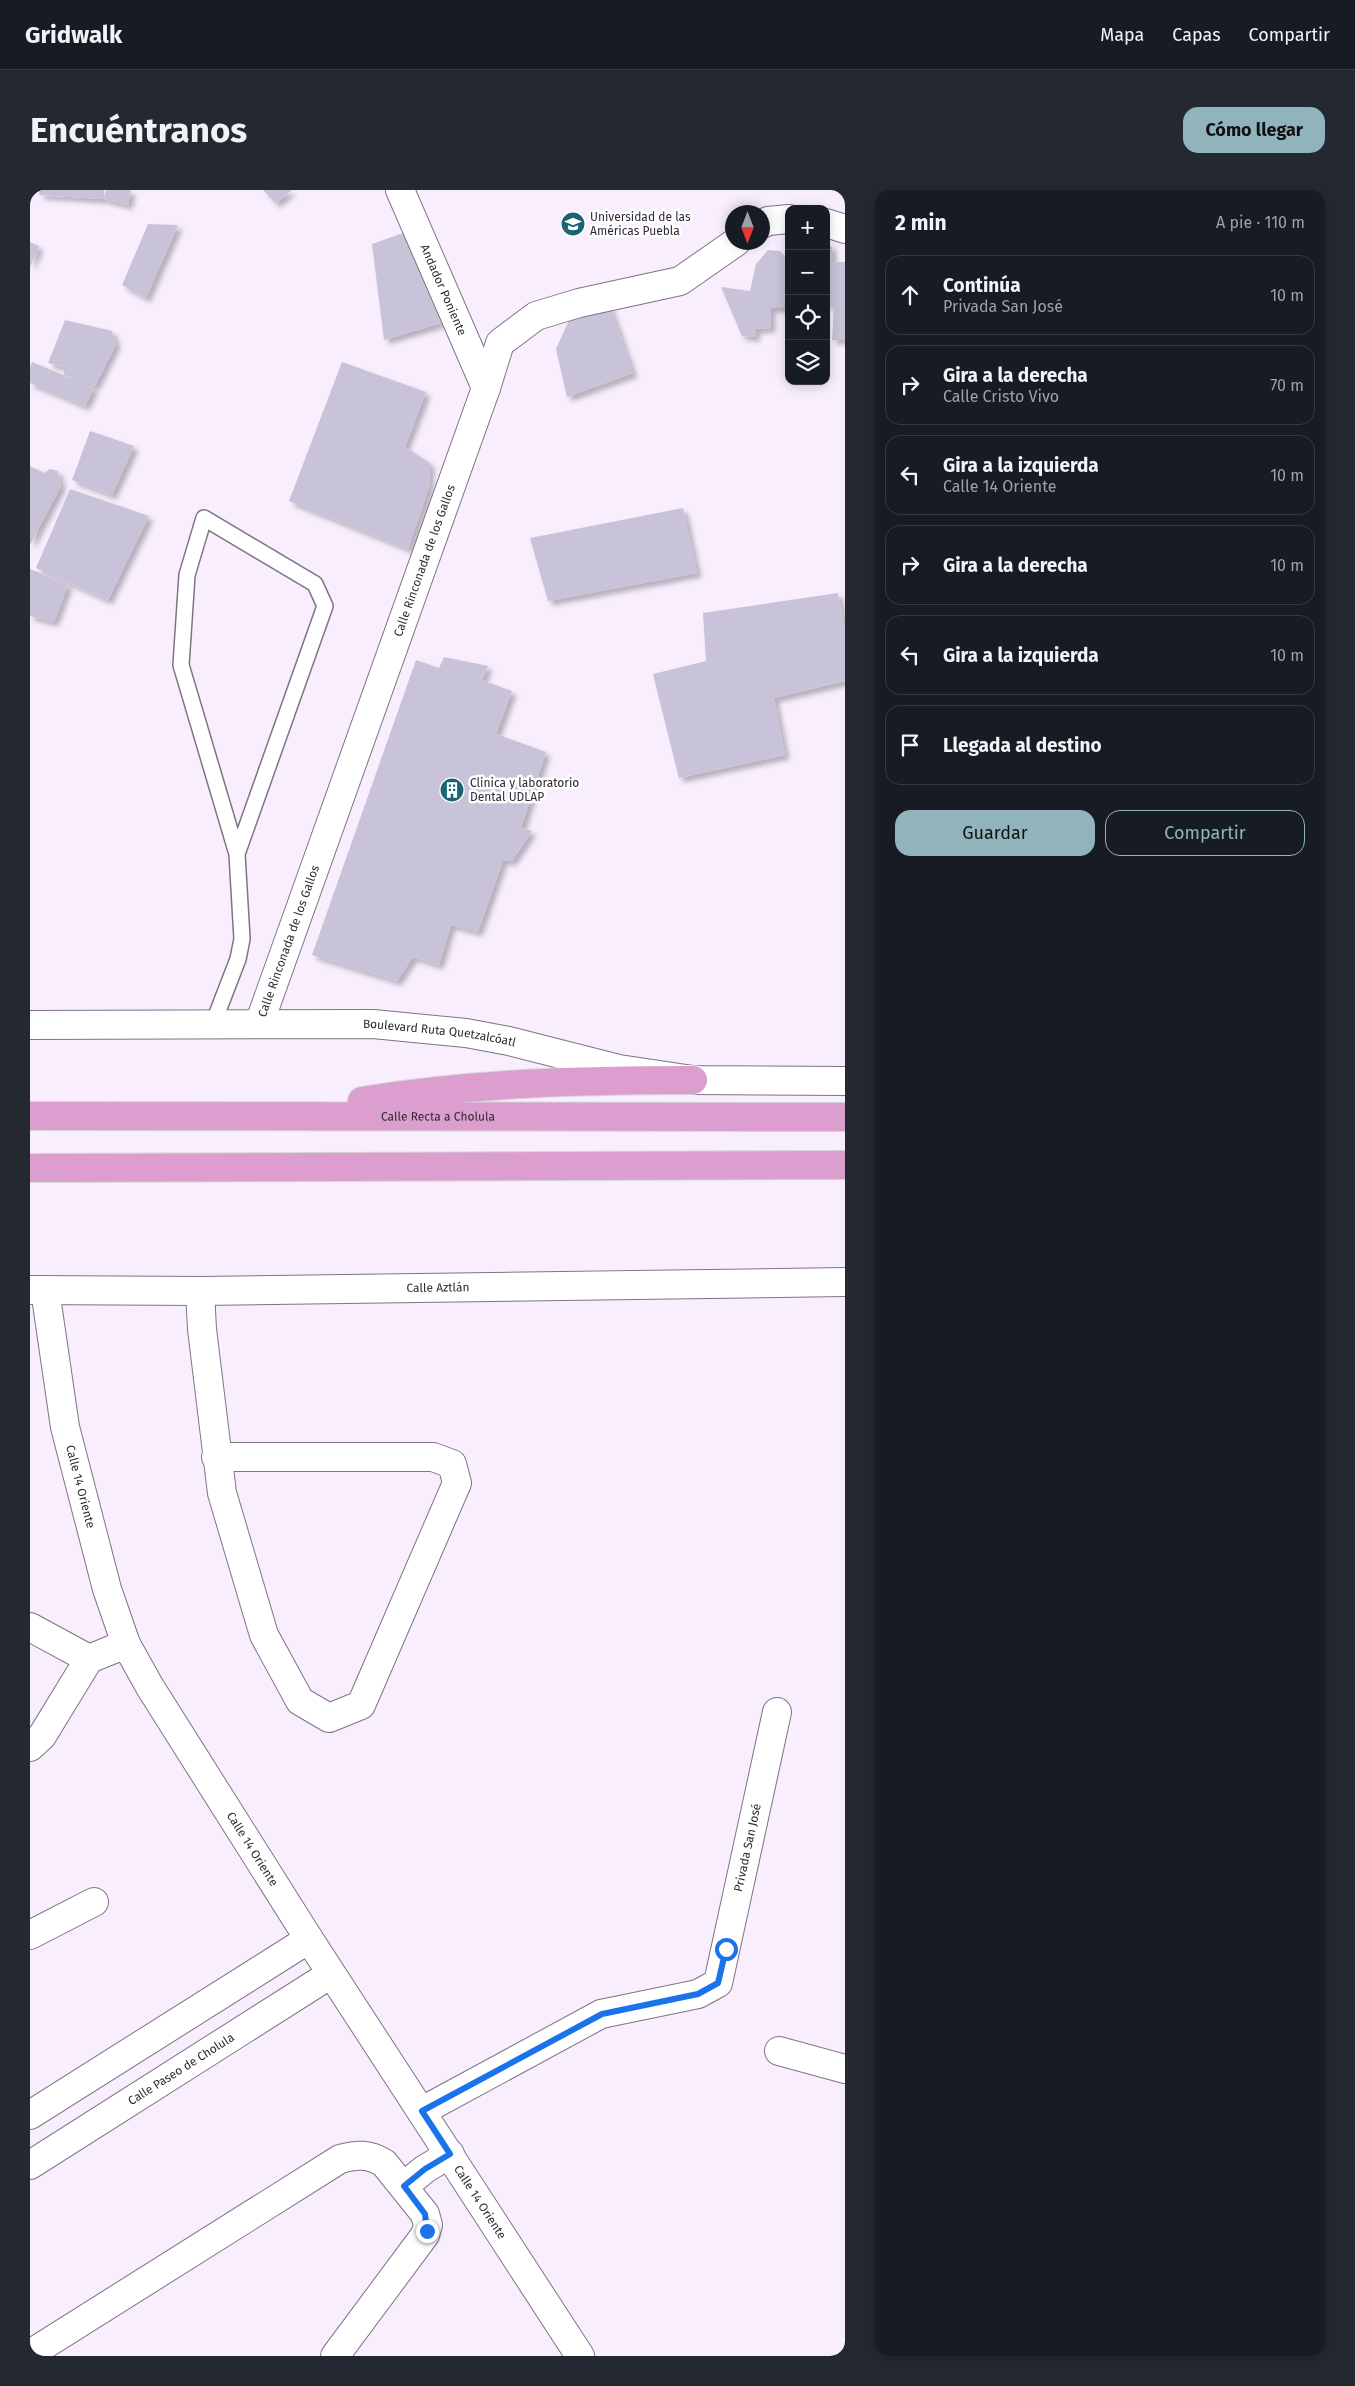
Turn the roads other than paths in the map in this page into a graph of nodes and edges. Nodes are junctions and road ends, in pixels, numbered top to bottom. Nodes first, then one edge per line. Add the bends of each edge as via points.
1 (400, 190) edge
2 (785, 219) edge
3 (770, 220) edge
4 (830, 223) edge
5 (845, 229) edge
6 (725, 250) edge
7 (486, 388) junction
8 (237, 854) junction
9 (30, 1024) edge
10 (213, 1024) junction
11 (259, 1024) junction
12 (693, 1080) junction
13 (845, 1081) edge
14 (277, 1115) junction
15 (30, 1116) edge
16 (845, 1117) edge
17 (845, 1165) edge
18 (30, 1168) edge
19 (845, 1282) edge
20 (38, 1290) edge
21 (200, 1291) junction
22 (216, 1457) junction
23 (30, 1627) edge
24 (126, 1644) junction
25 (89, 1659) junction
26 (777, 1712) dead end
27 (30, 1746) edge
28 (94, 1902) dead end
29 (30, 1935) edge
30 (308, 1939) junction
31 (331, 1974) junction
32 (779, 2051) dead end
33 (845, 2069) edge
34 (422, 2111) junction
35 (30, 2115) edge
36 (450, 2154) junction
37 (30, 2165) edge
38 (404, 2186) junction
39 (30, 2354) edge
40 (335, 2356) edge
41 (580, 2356) edge

1 - 7 street, Andador Poniente
2 - 3 street
4 - 5 street
6 - 7 street, Calle Rinconada de los Gallos via 680,281 536,316 500,343
7 - 11 street, Calle Rinconada de los Gallos
8 - 8 lane via 325,606 315,584 204,518 187,575 181,665
8 - 10 lane via 242,938 238,959
9 - 10 street, Boulevard Ruta Quetzalcóatl
10 - 11 street, Boulevard Ruta Quetzalcóatl
11 - 12 street, Boulevard Ruta Quetzalcóatl via 373,1024 457,1032 509,1041 611,1067
12 - 13 street, Boulevard Ruta Quetzalcóatl
12 - 14 main road via 557,1082 460,1089
14 - 15 main road, Calle Recta a Cholula
14 - 16 main road, Calle Recta a Cholula
17 - 18 main road
19 - 21 street, Calle Aztlán
20 - 21 street, Calle Aztlán
20 - 24 street, Calle 14 Oriente via 65,1427 107,1589
21 - 22 street
22 - 22 street via 222,1493 264,1635 300,1701 329,1718 361,1705 457,1483 452,1464 433,1457
23 - 25 street
24 - 25 street
24 - 30 street, Calle 14 Oriente
25 - 27 street via 42,1736
26 - 34 street, Privada San José via 718,1983 698,1994 602,2014
28 - 29 street
30 - 31 street, Calle 14 Oriente
30 - 35 street
31 - 34 street, Calle 14 Oriente
31 - 37 street, Calle Paseo de Cholula
32 - 33 street
34 - 36 street, Calle 14 Oriente
36 - 38 street
36 - 41 street, Calle 14 Oriente
38 - 39 street via 384,2163 375,2158 364,2155 340,2159
38 - 40 street via 425,2214 427,2231

